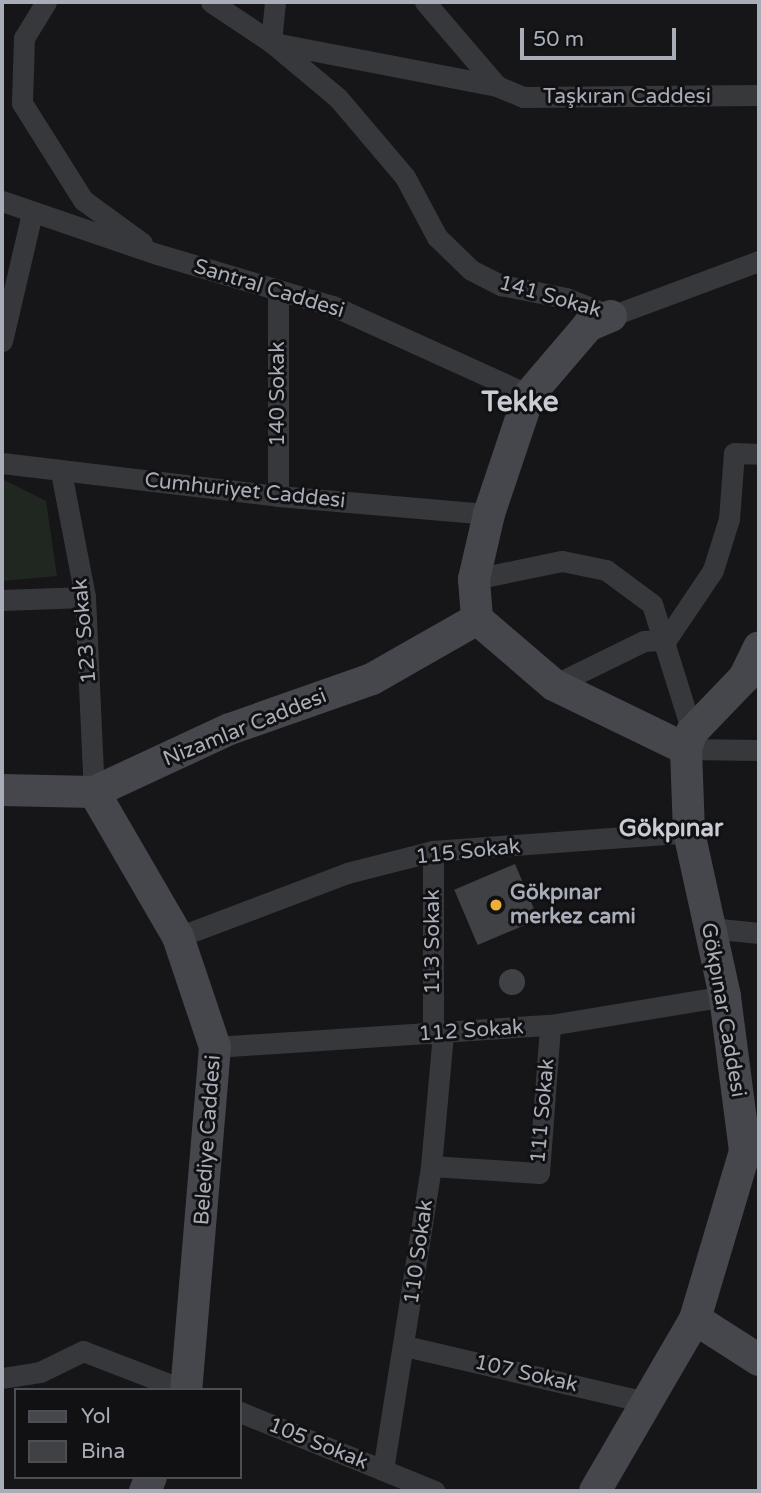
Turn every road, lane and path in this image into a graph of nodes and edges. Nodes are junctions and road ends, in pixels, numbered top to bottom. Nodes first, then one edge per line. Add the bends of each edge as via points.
1 (46, 2) edge
2 (211, 2) edge
3 (275, 2) edge
4 (425, 2) edge
5 (271, 42) junction
6 (497, 86) junction
7 (759, 95) edge
8 (2, 201) edge
9 (32, 213) junction
10 (157, 254) junction
11 (759, 261) edge
12 (278, 292) junction
13 (5, 310) edge
14 (611, 316) junction
15 (2, 341) edge
16 (529, 395) junction
17 (759, 454) edge
18 (2, 463) edge
19 (61, 472) junction
20 (278, 496) junction
21 (489, 514) junction
22 (474, 579) junction
23 (85, 597) junction
24 (2, 600) edge
25 (477, 619) junction
26 (666, 639) junction
27 (759, 647) edge
28 (554, 685) junction
29 (689, 741) junction
30 (759, 750) edge
31 (2, 790) edge
32 (94, 792) junction
33 (689, 832) junction
34 (433, 851) junction
35 (710, 928) junction
36 (759, 933) edge
37 (177, 937) junction
38 (724, 996) junction
39 (550, 1025) junction
40 (438, 1033) junction
41 (215, 1047) junction
42 (752, 1149) edge
43 (431, 1166) junction
44 (695, 1319) junction
45 (405, 1346) junction
46 (759, 1360) edge
47 (2, 1378) edge
48 (180, 1388) edge
49 (185, 1388) edge
50 (646, 1402) junction
51 (242, 1413) edge
52 (390, 1479) edge
53 (435, 1491) edge
54 (595, 1491) edge

1 - 10 street via 24,38 22,103 83,200
2 - 5 street, 141 Sokak
3 - 5 street
4 - 6 street
5 - 6 street, Taşkıran Caddesi
5 - 14 street, 141 Sokak via 338,98 405,177 437,237 471,270 501,285 566,298
6 - 7 street, Taşkıran Caddesi via 523,97
8 - 9 street, Santral Caddesi
9 - 10 street, Santral Caddesi
9 - 13 street
10 - 12 street, Santral Caddesi
11 - 14 street, 141 Sokak
12 - 16 street, Santral Caddesi via 334,306
12 - 20 street, 140 Sokak
13 - 15 street
14 - 16 street via 588,326
16 - 21 street
17 - 26 street via 734,453 729,519 713,570
18 - 19 street, Cumhuriyet Caddesi
19 - 20 street, Cumhuriyet Caddesi
19 - 23 street, 123 Sokak
20 - 21 street, Cumhuriyet Caddesi
21 - 22 street
22 - 25 street
22 - 26 street via 562,561 606,570 652,604
23 - 24 street
23 - 32 street, 123 Sokak
25 - 28 street
25 - 32 street, Nizamlar Caddesi via 372,679 230,729
26 - 28 street via 633,645
26 - 29 street
27 - 29 street via 744,678
28 - 29 street
29 - 30 street
29 - 33 street, Gökpınar Caddesi
31 - 32 street, Nizamlar Caddesi
32 - 37 street, Belediye Caddesi
33 - 34 street, 115 Sokak
33 - 35 street, Gökpınar Caddesi
34 - 37 street, 115 Sokak via 347,873
34 - 40 street, 113 Sokak
35 - 36 street
35 - 38 street, Gökpınar Caddesi
37 - 41 street, Belediye Caddesi
38 - 39 street, 112 Sokak
38 - 42 street, Gökpınar Caddesi
39 - 40 street, 112 Sokak
39 - 43 street, 111 Sokak via 539,1173
40 - 41 street, 112 Sokak
40 - 43 street, 110 Sokak
41 - 49 street, Belediye Caddesi
42 - 44 street, Gökpınar Caddesi
43 - 45 street, 110 Sokak
44 - 46 street
44 - 50 street, Gökpınar Caddesi
45 - 50 street, 107 Sokak
45 - 52 street, 110 Sokak
47 - 48 street via 40,1371 83,1351
50 - 54 street, Gökpınar Caddesi
51 - 52 street, 105 Sokak
52 - 53 street, 105 Sokak

